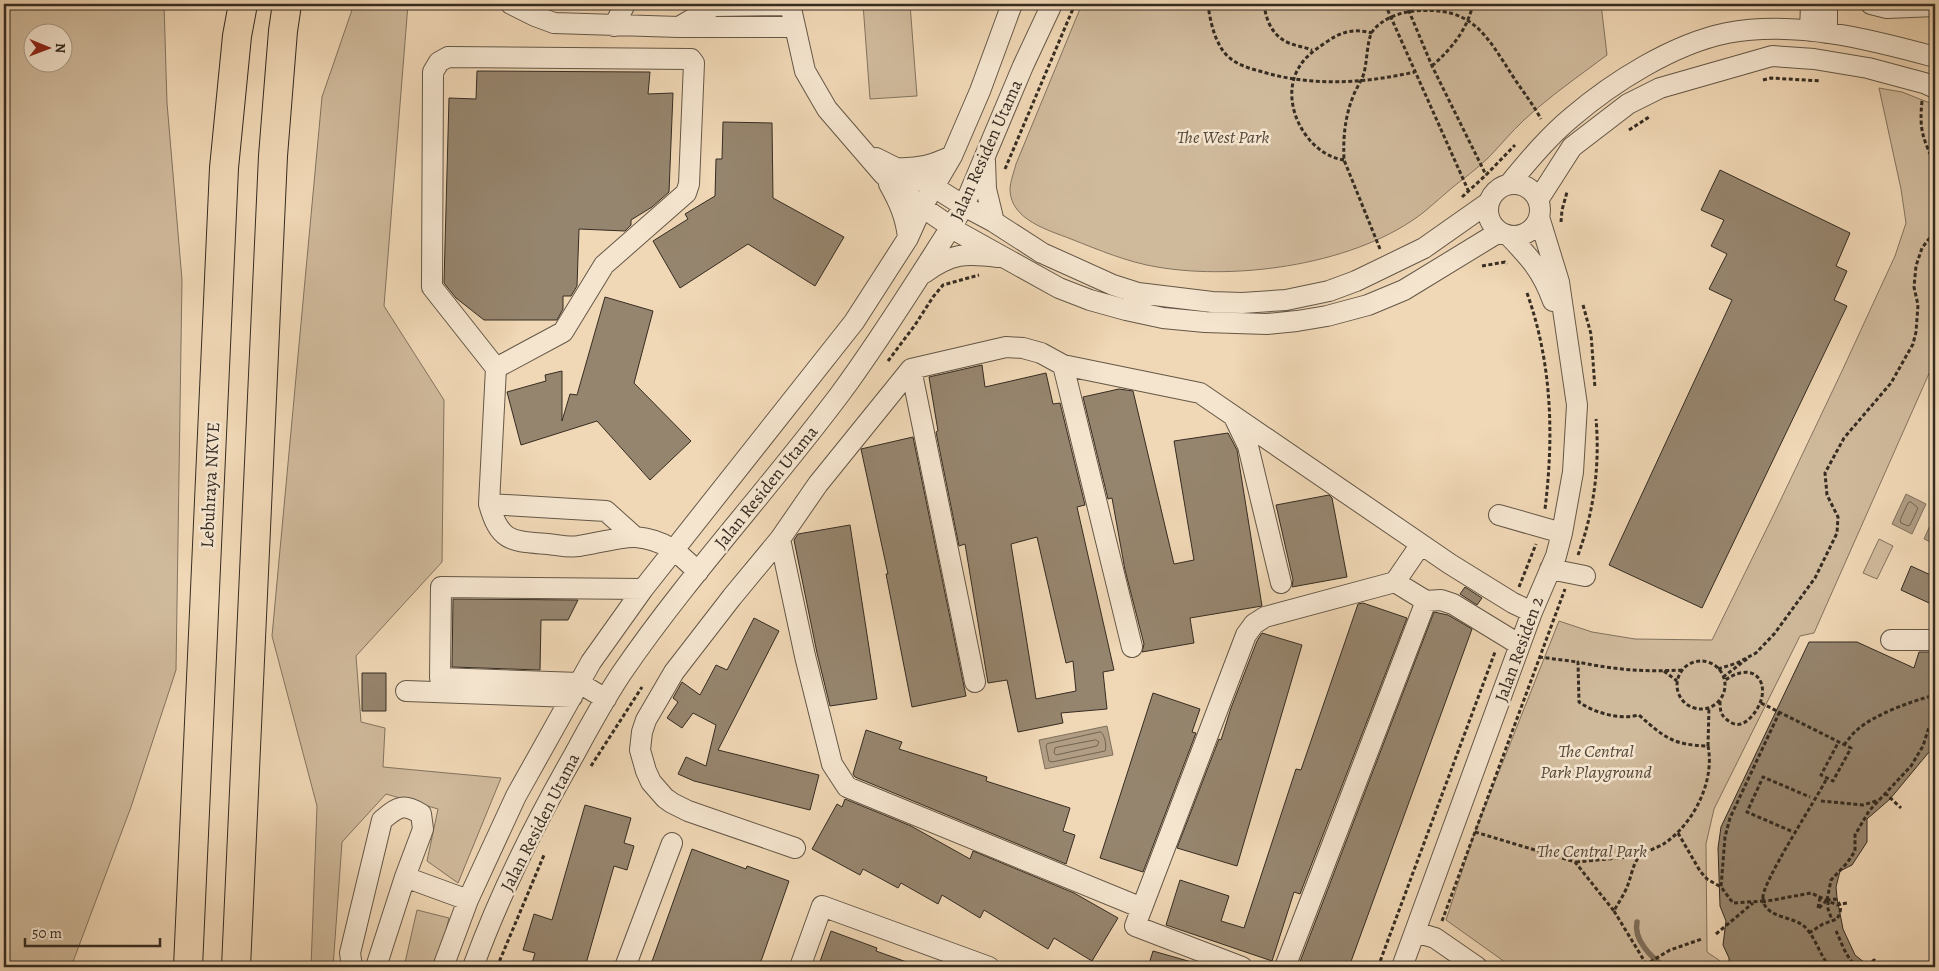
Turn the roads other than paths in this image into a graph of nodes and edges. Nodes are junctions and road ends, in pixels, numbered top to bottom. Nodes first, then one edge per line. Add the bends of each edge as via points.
1 (243, 4) edge
2 (287, 4) edge
3 (511, 4) edge
4 (625, 4) edge
5 (790, 4) edge
6 (1012, 4) edge
7 (1052, 4) edge
8 (1811, 4) edge
9 (1827, 4) edge
10 (1871, 4) edge
11 (1935, 6) edge
12 (614, 26) junction
13 (679, 27) junction
14 (794, 27) junction
15 (1818, 32) junction
16 (1935, 57) edge
17 (1929, 92) edge
18 (986, 154) junction
19 (952, 156) junction
20 (890, 171) junction
21 (1510, 183) junction
22 (934, 187) junction
23 (1488, 204) junction
24 (964, 206) junction
25 (922, 207) junction
26 (1539, 208) junction
27 (994, 222) junction
28 (951, 227) junction
29 (1504, 234) junction
30 (908, 238) junction
31 (1002, 257) junction
32 (919, 276) junction
33 (1564, 319) junction
34 (1063, 365) junction
35 (496, 368) junction
36 (911, 369) junction
37 (1234, 416) junction
38 (489, 504) junction
39 (1507, 517) dead end
40 (1562, 532) junction
41 (635, 537) junction
42 (780, 539) junction
43 (1421, 544) junction
44 (675, 550) junction
45 (1550, 569) junction
46 (698, 572) junction
47 (1576, 572) road end
48 (1395, 582) junction
49 (1281, 583) dead end
50 (644, 589) junction
51 (1426, 601) junction
52 (1532, 612) junction
53 (1891, 640) dead end
54 (1935, 640) edge
55 (1520, 645) junction
56 (1132, 647) dead end
57 (975, 682) dead end
58 (575, 690) junction
59 (406, 691) dead end
60 (606, 699) junction
61 (672, 844) dead end
62 (794, 848) dead end
63 (405, 877) junction
64 (468, 900) junction
65 (1142, 908) junction
66 (1415, 932) junction
67 (1448, 947) junction
68 (967, 963) edge
69 (188, 967) edge
70 (236, 967) edge
71 (352, 967) edge
72 (376, 967) edge
73 (443, 967) edge
74 (473, 967) edge
75 (625, 967) edge
76 (800, 967) edge
77 (989, 967) edge
78 (1242, 967) edge
79 (1285, 967) edge
80 (1402, 967) edge
81 (1455, 967) edge
82 (1477, 967) edge

1 - 69 highway, Lebuhraya NKVE via 224,168
2 - 70 highway via 273,156
3 - 12 street via 554,23
4 - 12 street
5 - 13 street via 714,6
5 - 14 street
6 - 19 street, Jalan Residen Utama
7 - 18 street, Jalan Residen Utama
8 - 15 street
9 - 15 street
10 - 11 street via 1887,8
12 - 13 street
13 - 14 street
14 - 20 street via 805,72 826,109 862,152
15 - 16 street
15 - 21 street via 1771,29 1727,33 1700,40 1653,62 1571,117
17 - 26 street via 1924,83 1868,68 1772,56 1660,88 1628,104 1572,148
18 - 24 street, Jalan Residen Utama
18 - 27 street via 986,189
19 - 20 street via 930,166
19 - 22 street, Jalan Residen Utama
20 - 22 street
20 - 25 street
20 - 30 street
21 - 23 street via 1492,194
21 - 26 street via 1527,187 1534,193
22 - 24 street
22 - 25 street, Jalan Residen Utama
23 - 27 street via 1424,248 1356,282 1286,300 1259,302 1212,302 1138,293 1042,253
23 - 29 street via 1489,220
24 - 27 street
24 - 28 street, Jalan Residen Utama
25 - 28 street
25 - 30 street, Jalan Residen Utama
26 - 29 street via 1535,226 1528,232 1519,236
26 - 33 street, Jalan Residen 2 via 1559,282
28 - 31 street
28 - 32 street, Jalan Residen Utama
29 - 31 street via 1404,290 1368,305 1326,316 1267,324 1196,322 1126,310 1059,288
29 - 33 street, Jalan Residen 2 via 1538,267
30 - 44 street, Jalan Residen Utama via 854,322
31 - 32 street via 955,256
32 - 46 street, Jalan Residen Utama via 841,393
33 - 40 street, Jalan Residen 2 via 1576,405 1573,472
34 - 36 street via 1041,353 1006,347
34 - 37 street via 1200,393
34 - 56 street
35 - 35 street via 432,287 433,72 439,62 448,58 693,60 689,184 686,193 604,265 563,332
35 - 38 street
36 - 42 street via 818,484
36 - 57 street
37 - 43 street
37 - 49 street via 1248,446
38 - 41 street via 606,511
38 - 41 street via 502,533 515,541 576,547
39 - 40 street
40 - 45 street, Jalan Residen 2
41 - 44 street via 666,544
42 - 62 street via 674,672 646,720 640,750 651,782 672,803
42 - 65 street via 832,764 847,787
43 - 48 street
43 - 52 street
44 - 46 street
44 - 50 street, Jalan Residen Utama
45 - 47 street
45 - 52 street, Jalan Residen 2
46 - 60 street, Jalan Residen Utama via 641,646
48 - 51 street
48 - 65 street via 1265,617 1250,628
50 - 58 street, Jalan Residen Utama via 591,662
50 - 58 street via 442,587 440,678
51 - 55 street via 1440,600 1453,604
51 - 79 street
52 - 55 street, Jalan Residen 2
53 - 54 street
55 - 66 street, Jalan Residen 2
58 - 59 street
58 - 60 street
58 - 64 street, Jalan Residen Utama via 516,796
60 - 74 street, Jalan Residen Utama via 523,848
61 - 75 street
63 - 64 street
63 - 71 street via 423,829 420,814 410,808 398,808 382,820 350,953
63 - 72 street
64 - 73 street, Jalan Residen Utama
65 - 78 street via 1135,926
66 - 67 street via 1435,938
66 - 80 street, Jalan Residen 2
67 - 81 street
67 - 82 street
68 - 76 street via 822,906
68 - 77 street

